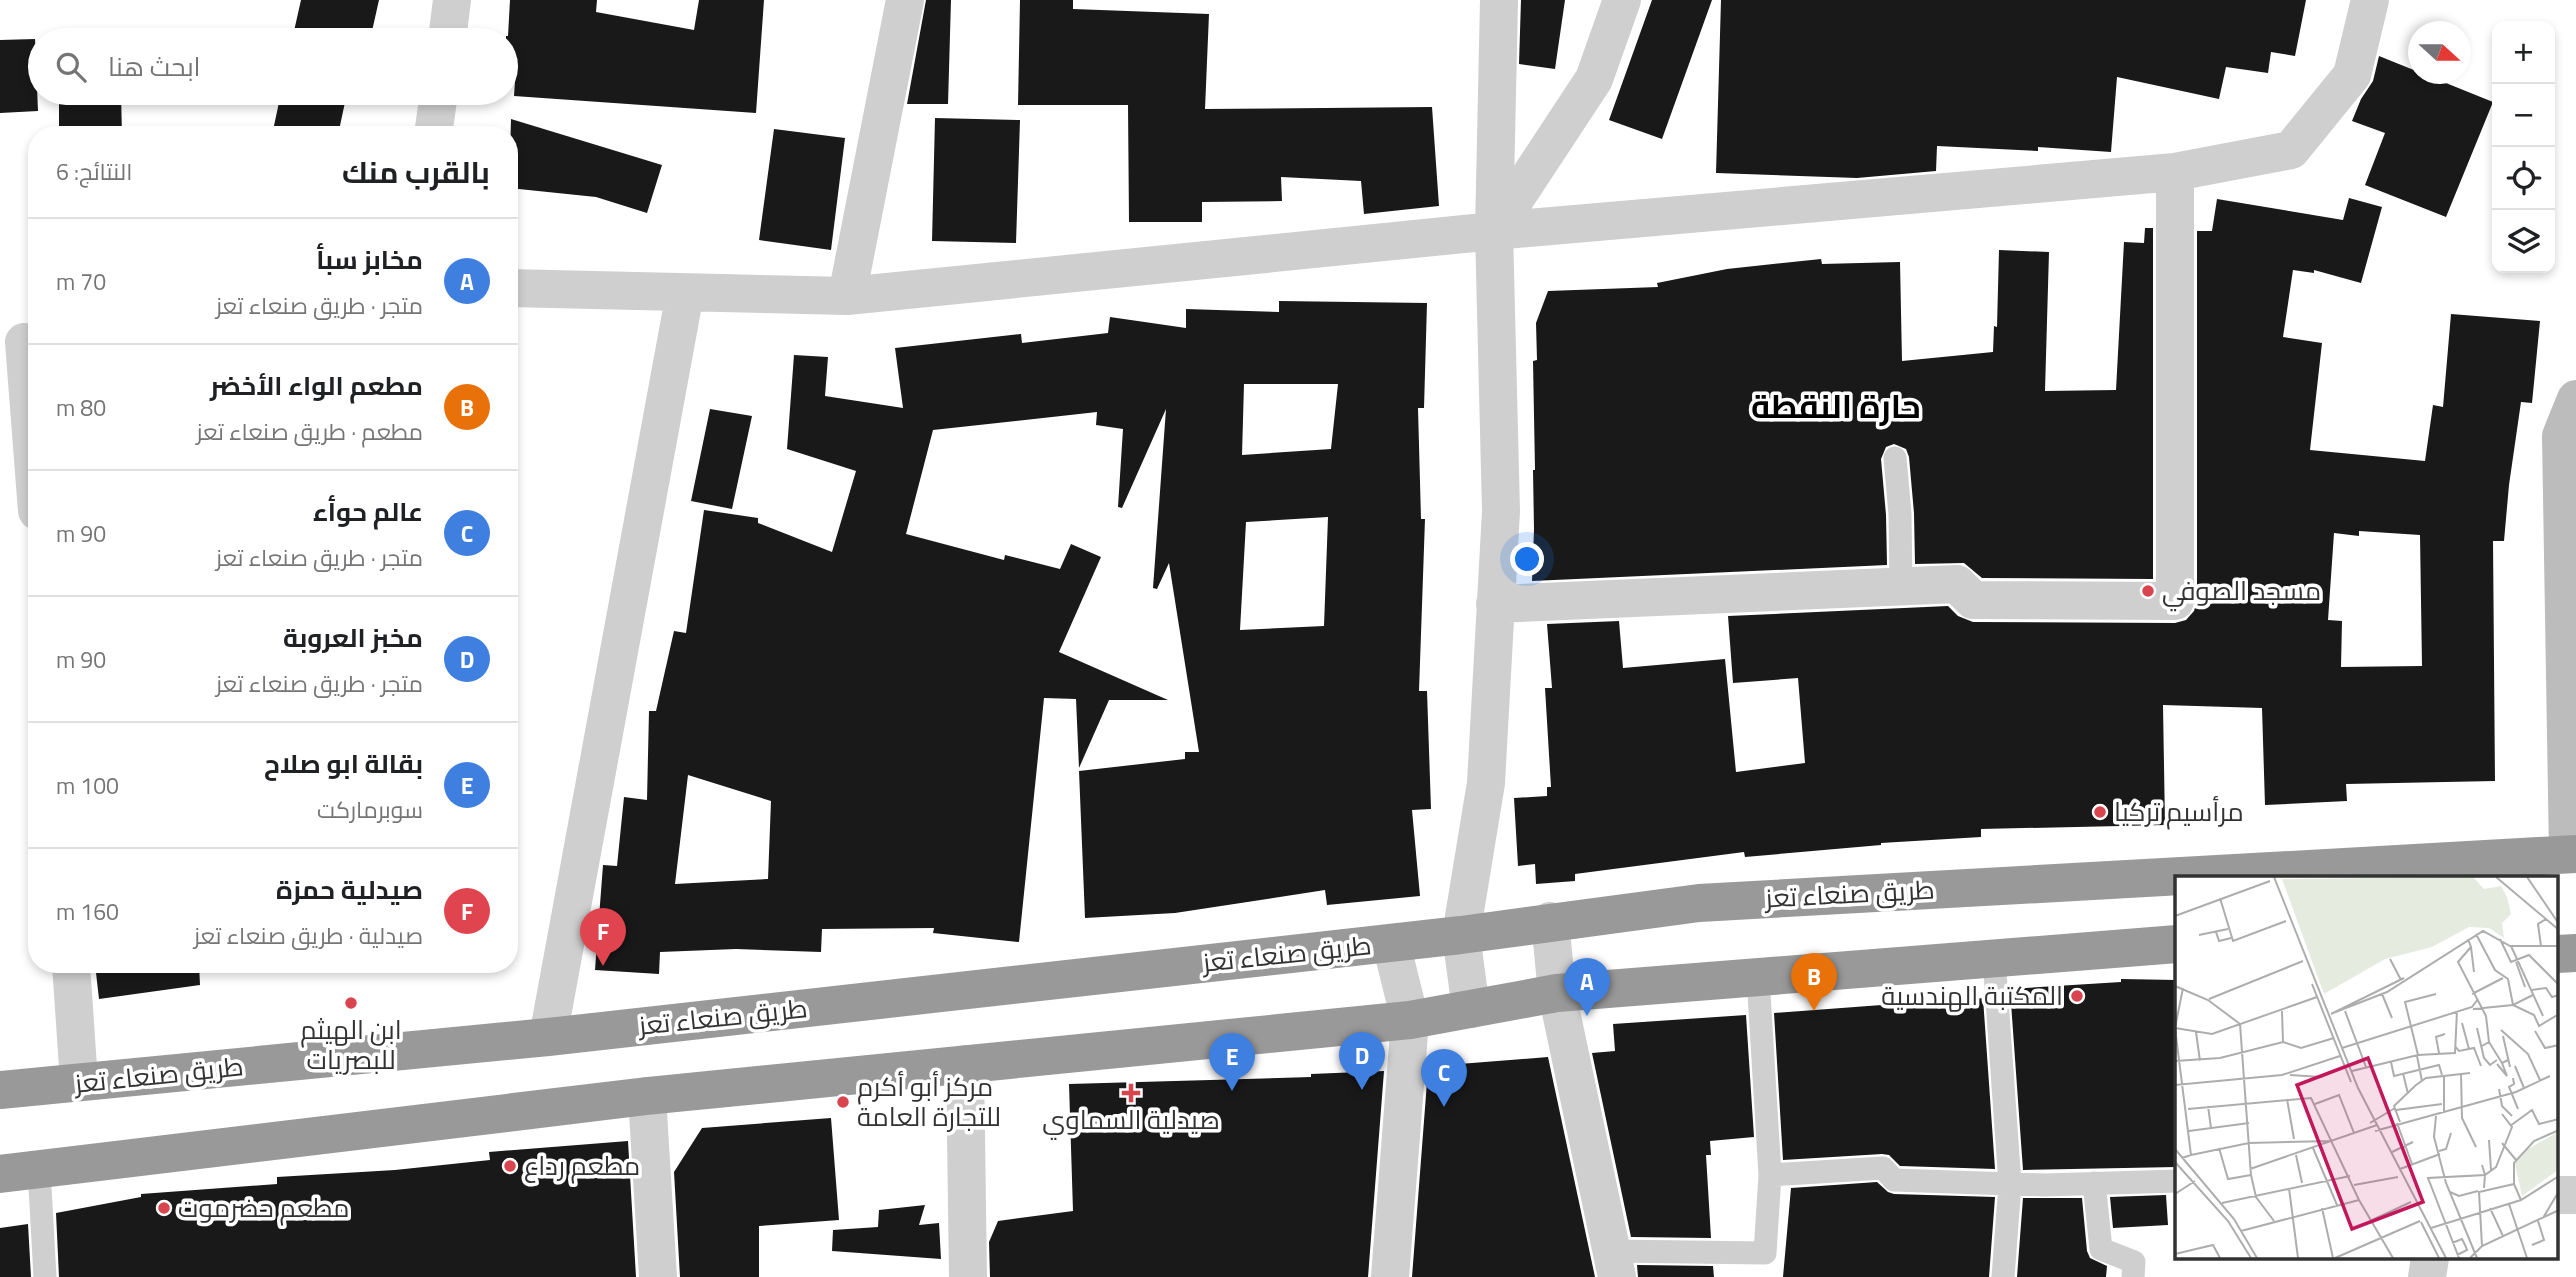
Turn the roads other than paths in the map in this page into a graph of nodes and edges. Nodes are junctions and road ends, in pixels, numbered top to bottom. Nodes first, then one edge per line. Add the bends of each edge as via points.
1 (452, 0) edge
2 (905, 0) edge
3 (1499, 0) edge
4 (1622, 0) edge
5 (2371, 0) edge
6 (448, 28) edge
7 (437, 105) edge
8 (434, 126) edge
9 (2175, 172) junction
10 (1494, 231) junction
11 (518, 288) edge
12 (685, 293) junction
13 (847, 296) junction
14 (20, 343) edge
15 (2576, 399) edge
16 (28, 422) edge
17 (1895, 457) dead end
18 (1901, 586) junction
19 (1495, 604) junction
20 (2572, 854) edge
21 (2175, 876) edge
22 (2180, 876) edge
23 (1550, 921) junction
24 (1461, 935) junction
25 (1391, 943) junction
26 (2175, 944) edge
27 (2576, 953) edge
28 (2558, 954) edge
29 (1994, 958) junction
30 (72, 973) edge
31 (1758, 978) junction
32 (1557, 993) junction
33 (1471, 1009) junction
34 (1410, 1020) junction
35 (548, 1037) junction
36 (965, 1064) junction
37 (79, 1082) junction
38 (0, 1090) edge
39 (647, 1096) junction
40 (38, 1169) junction
41 (0, 1174) edge
42 (1770, 1175) junction
43 (2175, 1181) edge
44 (2094, 1183) junction
45 (2010, 1184) junction
46 (2558, 1195) edge
47 (2576, 1195) edge
48 (1614, 1264) edge
49 (45, 1277) edge
50 (658, 1277) edge
51 (968, 1277) edge
52 (1390, 1277) edge
53 (2003, 1277) edge
54 (2133, 1277) edge

1 - 6 street
2 - 13 street
3 - 10 street
4 - 10 street via 1594,79
5 - 9 street via 2351,75 2291,150
7 - 8 street
9 - 10 street
9 - 18 street via 2175,601 1973,600 1957,584
10 - 13 street
10 - 19 street via 1502,511
11 - 12 street
12 - 13 street
12 - 35 street
14 - 16 street
15 - 20 street via 2561,436
17 - 18 lane
18 - 19 street
19 - 24 street via 1486,783
20 - 22 highway, طريق صنعاء تعز
21 - 23 highway, طريق صنعاء تعز via 1699,903
23 - 24 highway, طريق صنعاء تعز
23 - 32 street
24 - 25 highway, طريق صنعاء تعز
24 - 33 street
25 - 34 street
25 - 35 highway, طريق صنعاء تعز
26 - 29 highway
27 - 28 highway
29 - 31 highway
29 - 45 lane
30 - 37 street
31 - 32 highway
31 - 42 lane
32 - 33 highway
32 - 48 street
33 - 34 highway
34 - 36 highway
34 - 52 street
35 - 37 highway, طريق صنعاء تعز
36 - 39 highway
36 - 51 street
37 - 38 highway, طريق صنعاء تعز
39 - 40 highway
39 - 50 street
40 - 41 highway
40 - 49 lane
42 - 45 lane via 1883,1168 1894,1180
42 - 48 lane via 1765,1253
43 - 44 lane
44 - 45 lane
44 - 54 lane via 2101,1249 2134,1262
45 - 53 lane
46 - 47 street

